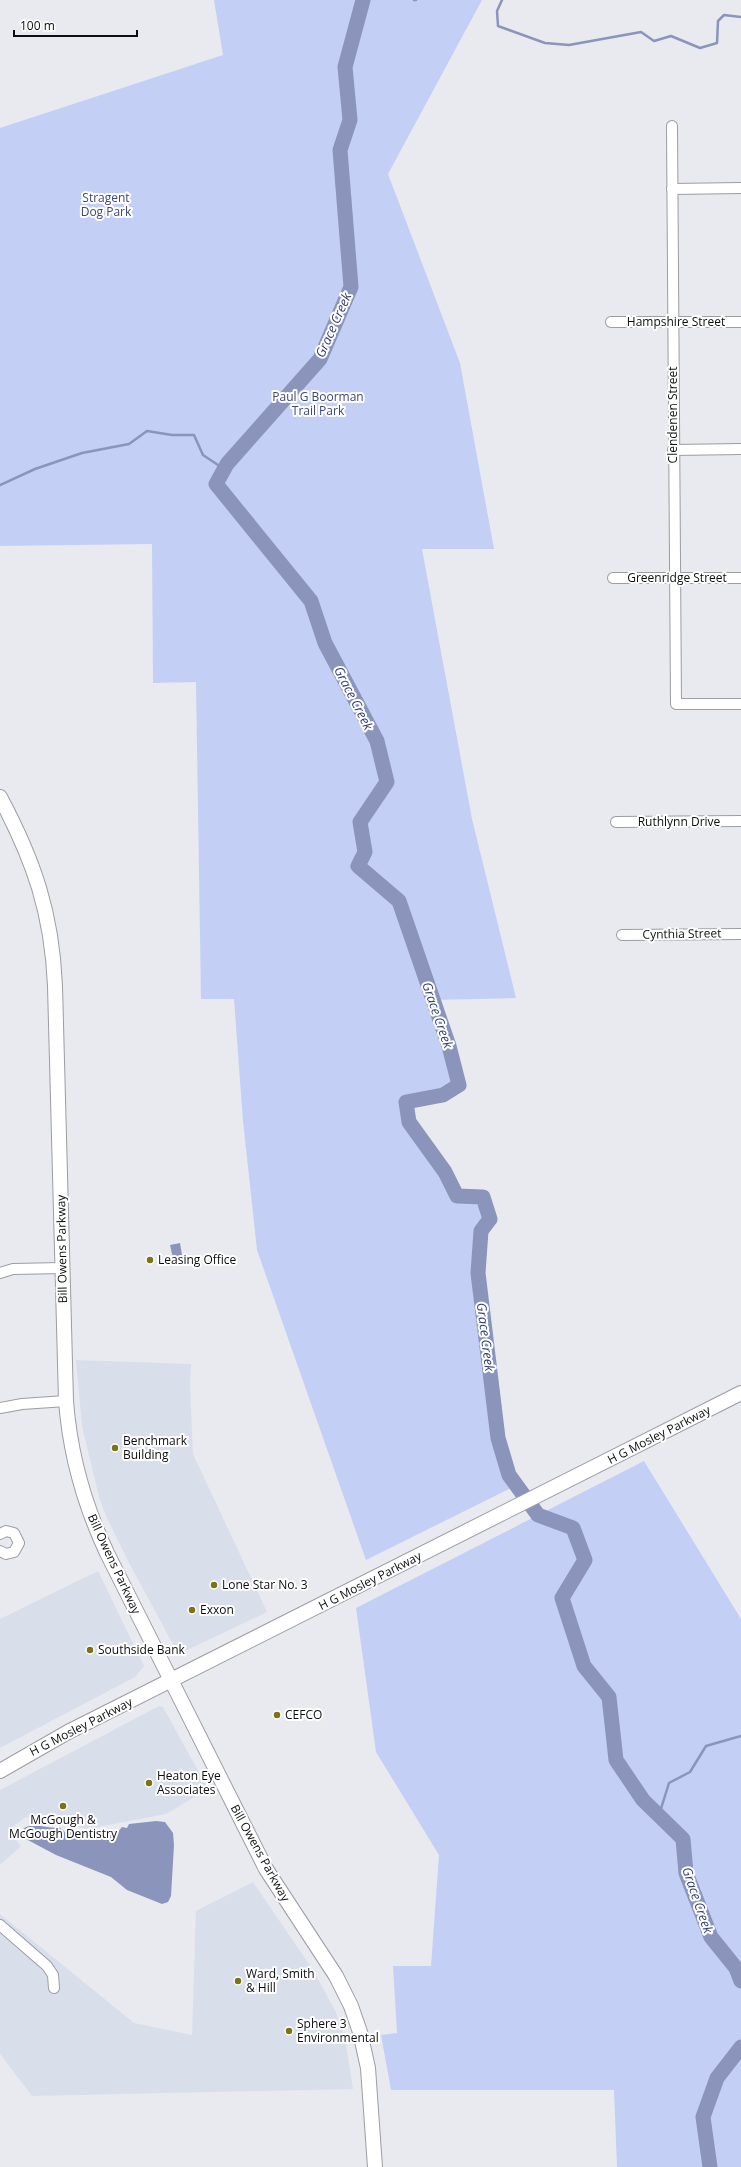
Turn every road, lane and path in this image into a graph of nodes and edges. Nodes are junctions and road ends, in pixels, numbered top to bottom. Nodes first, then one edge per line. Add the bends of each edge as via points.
1 (672, 126) dead end
2 (672, 188) junction
3 (741, 188) edge
4 (611, 322) dead end
5 (673, 322) junction
6 (741, 322) edge
7 (741, 449) edge
8 (673, 450) junction
9 (613, 578) dead end
10 (674, 578) junction
11 (741, 578) edge
12 (741, 704) edge
13 (0, 797) edge
14 (616, 822) dead end
15 (741, 822) edge
16 (741, 934) edge
17 (622, 935) dead end
18 (62, 1268) junction
19 (0, 1273) edge
20 (741, 1394) edge
21 (66, 1401) junction
22 (0, 1408) edge
23 (0, 1534) edge
24 (0, 1552) edge
25 (171, 1681) junction
26 (0, 1771) edge
27 (0, 1925) edge
28 (54, 1988) dead end
29 (375, 2167) edge

1 - 2 street, Clendenen Street
2 - 3 street
2 - 5 street, Clendenen Street
4 - 5 street, Hampshire Street
5 - 6 street, Hampshire Street
5 - 8 street, Clendenen Street
7 - 8 street
8 - 10 street, Clendenen Street
9 - 10 street, Greenridge Street
10 - 11 street, Greenridge Street
10 - 12 street, Clendenen Street via 676,704
13 - 18 main road, Bill Owens Parkway via 35,872 52,943
14 - 15 street, Ruthlynn Drive
16 - 17 street, Cynthia Street
18 - 19 street via 13,1269
18 - 21 main road, Bill Owens Parkway
20 - 25 main road, H G Mosley Parkway
21 - 22 street
21 - 25 main road, Bill Owens Parkway via 73,1456 91,1515 106,1553
23 - 24 street via 10,1531 17,1536 19,1543 14,1552
25 - 26 main road, H G Mosley Parkway via 68,1732
25 - 29 main road, Bill Owens Parkway via 266,1869 333,1971 351,2006 368,2068
27 - 28 street via 47,1966 53,1975

